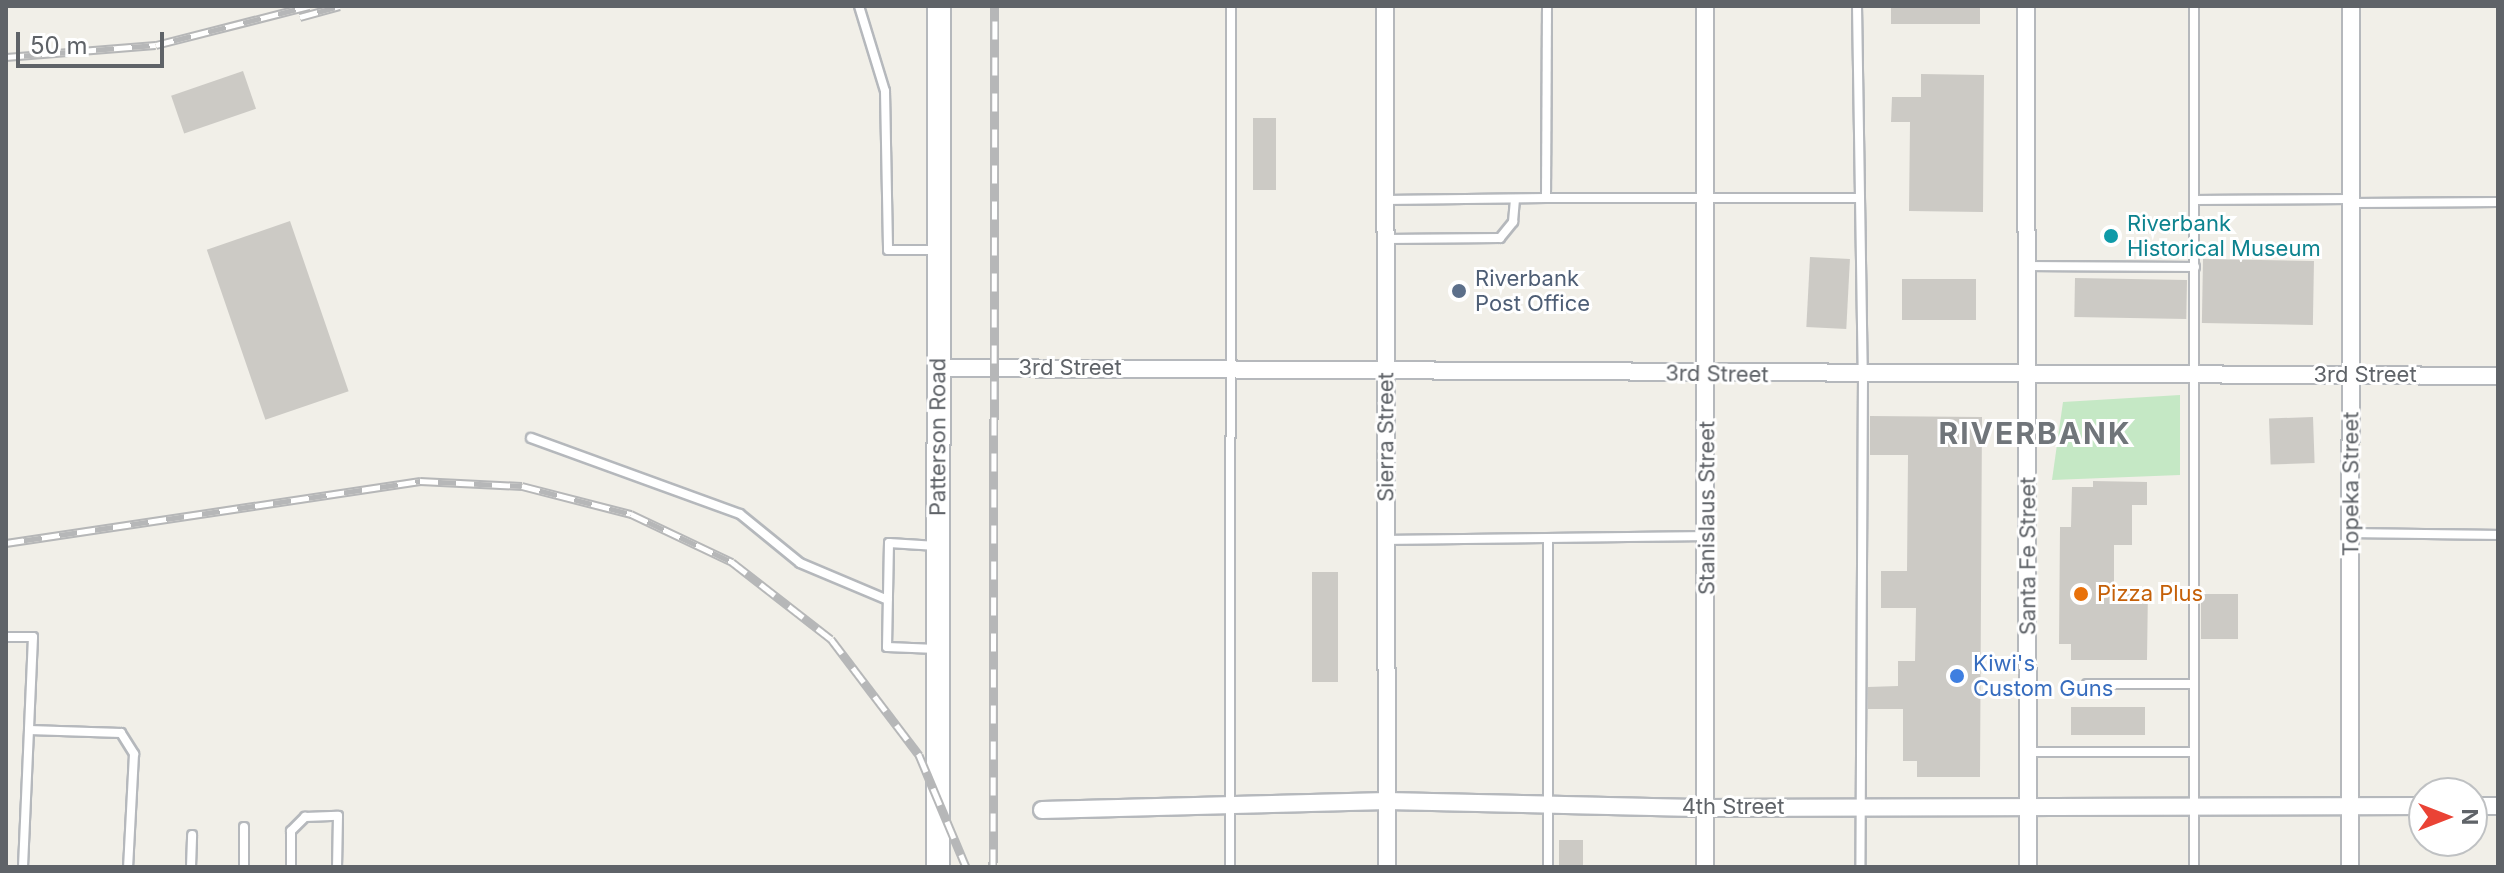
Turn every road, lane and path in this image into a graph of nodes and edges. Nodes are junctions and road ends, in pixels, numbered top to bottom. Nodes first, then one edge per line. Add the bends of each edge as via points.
1 (859, 6) edge
2 (939, 6) edge
3 (1231, 6) edge
4 (1385, 6) edge
5 (1547, 6) edge
6 (1705, 6) edge
7 (1857, 6) edge
8 (2026, 6) edge
9 (2194, 6) edge
10 (2351, 6) edge
11 (1706, 197) junction
12 (1546, 198) junction
13 (1860, 198) junction
14 (1515, 199) junction
15 (1385, 200) junction
16 (2194, 200) junction
17 (2351, 201) junction
18 (2498, 202) edge
19 (1385, 239) junction
20 (938, 250) junction
21 (2027, 266) junction
22 (2195, 267) junction
23 (1385, 367) junction
24 (937, 368) junction
25 (1230, 368) junction
26 (1707, 375) junction
27 (1863, 375) junction
28 (2027, 375) junction
29 (2196, 375) junction
30 (2351, 375) junction
31 (2498, 376) edge
32 (531, 438) dead end
33 (2351, 533) junction
34 (2498, 535) edge
35 (1707, 536) junction
36 (1548, 538) junction
37 (1386, 540) junction
38 (938, 546) junction
39 (888, 600) junction
40 (6, 637) edge
41 (938, 649) junction
42 (2087, 684) dead end
43 (2194, 684) junction
44 (29, 730) junction
45 (2028, 752) junction
46 (2194, 752) junction
47 (1387, 801) junction
48 (1548, 804) junction
49 (1230, 805) junction
50 (2350, 806) junction
51 (2408, 806) edge
52 (1860, 807) junction
53 (2028, 807) junction
54 (2194, 807) junction
55 (1706, 808) junction
56 (1042, 810) dead end
57 (244, 827) dead end
58 (192, 835) dead end
59 (23, 867) edge
60 (128, 867) edge
61 (191, 867) edge
62 (244, 867) edge
63 (291, 867) edge
64 (337, 867) edge
65 (938, 867) edge
66 (1230, 867) edge
67 (1387, 867) edge
68 (1548, 867) edge
69 (1705, 867) edge
70 (1860, 867) edge
71 (2028, 867) edge
72 (2194, 867) edge
73 (2350, 867) edge

1 - 20 lane via 885,91 888,250
2 - 20 main road, Patterson Road
3 - 25 lane
4 - 15 street, Sierra Street
5 - 12 lane
6 - 11 street, Stanislaus Street
7 - 13 lane
8 - 21 street, Santa Fe Street
9 - 16 lane
10 - 17 street, Topeka Street
11 - 12 lane
11 - 13 lane
11 - 26 street, Stanislaus Street
12 - 14 lane
13 - 27 lane
14 - 15 lane
14 - 19 lane via 1513,222 1500,238
15 - 19 street, Sierra Street
16 - 17 lane
16 - 22 lane
17 - 18 lane
17 - 30 street, Topeka Street
19 - 23 street, Sierra Street
20 - 24 main road, Patterson Road
21 - 22 lane
21 - 28 street, Santa Fe Street
22 - 29 lane
23 - 25 street, 3rd Street
23 - 26 street, 3rd Street
23 - 37 street, Sierra Street
24 - 25 street, 3rd Street
24 - 38 main road, Patterson Road
25 - 49 lane
26 - 27 street, 3rd Street
26 - 35 street, Stanislaus Street
27 - 28 street, 3rd Street
27 - 52 lane
28 - 29 street, 3rd Street
28 - 45 street, Santa Fe Street
29 - 30 street, 3rd Street
29 - 43 lane
30 - 31 street, 3rd Street
30 - 33 street, Topeka Street
32 - 39 lane via 740,514 800,563
33 - 34 lane
33 - 50 street, Topeka Street
35 - 36 lane
35 - 55 street, Stanislaus Street
36 - 37 lane
36 - 48 lane
37 - 47 street, Sierra Street
38 - 39 lane via 889,543
38 - 41 main road, Patterson Road
39 - 41 lane via 887,647
40 - 44 lane via 33,637
41 - 65 main road, Patterson Road
42 - 43 lane
43 - 46 lane
44 - 59 lane
44 - 60 lane via 121,733 134,754
45 - 46 lane
45 - 53 street, Santa Fe Street
46 - 54 lane
47 - 48 street, 4th Street
47 - 49 street, 4th Street
47 - 67 street, Sierra Street
48 - 55 street, 4th Street
48 - 68 lane
49 - 56 street, 4th Street
49 - 66 lane
50 - 51 street, 4th Street
50 - 54 street, 4th Street
50 - 73 street, Topeka Street
52 - 53 street, 4th Street
52 - 55 street, 4th Street
52 - 70 lane
53 - 54 street, 4th Street
53 - 71 street, Santa Fe Street
54 - 72 lane
55 - 69 street, Stanislaus Street
57 - 62 lane
58 - 61 lane
63 - 64 lane via 291,831 305,817 338,816

